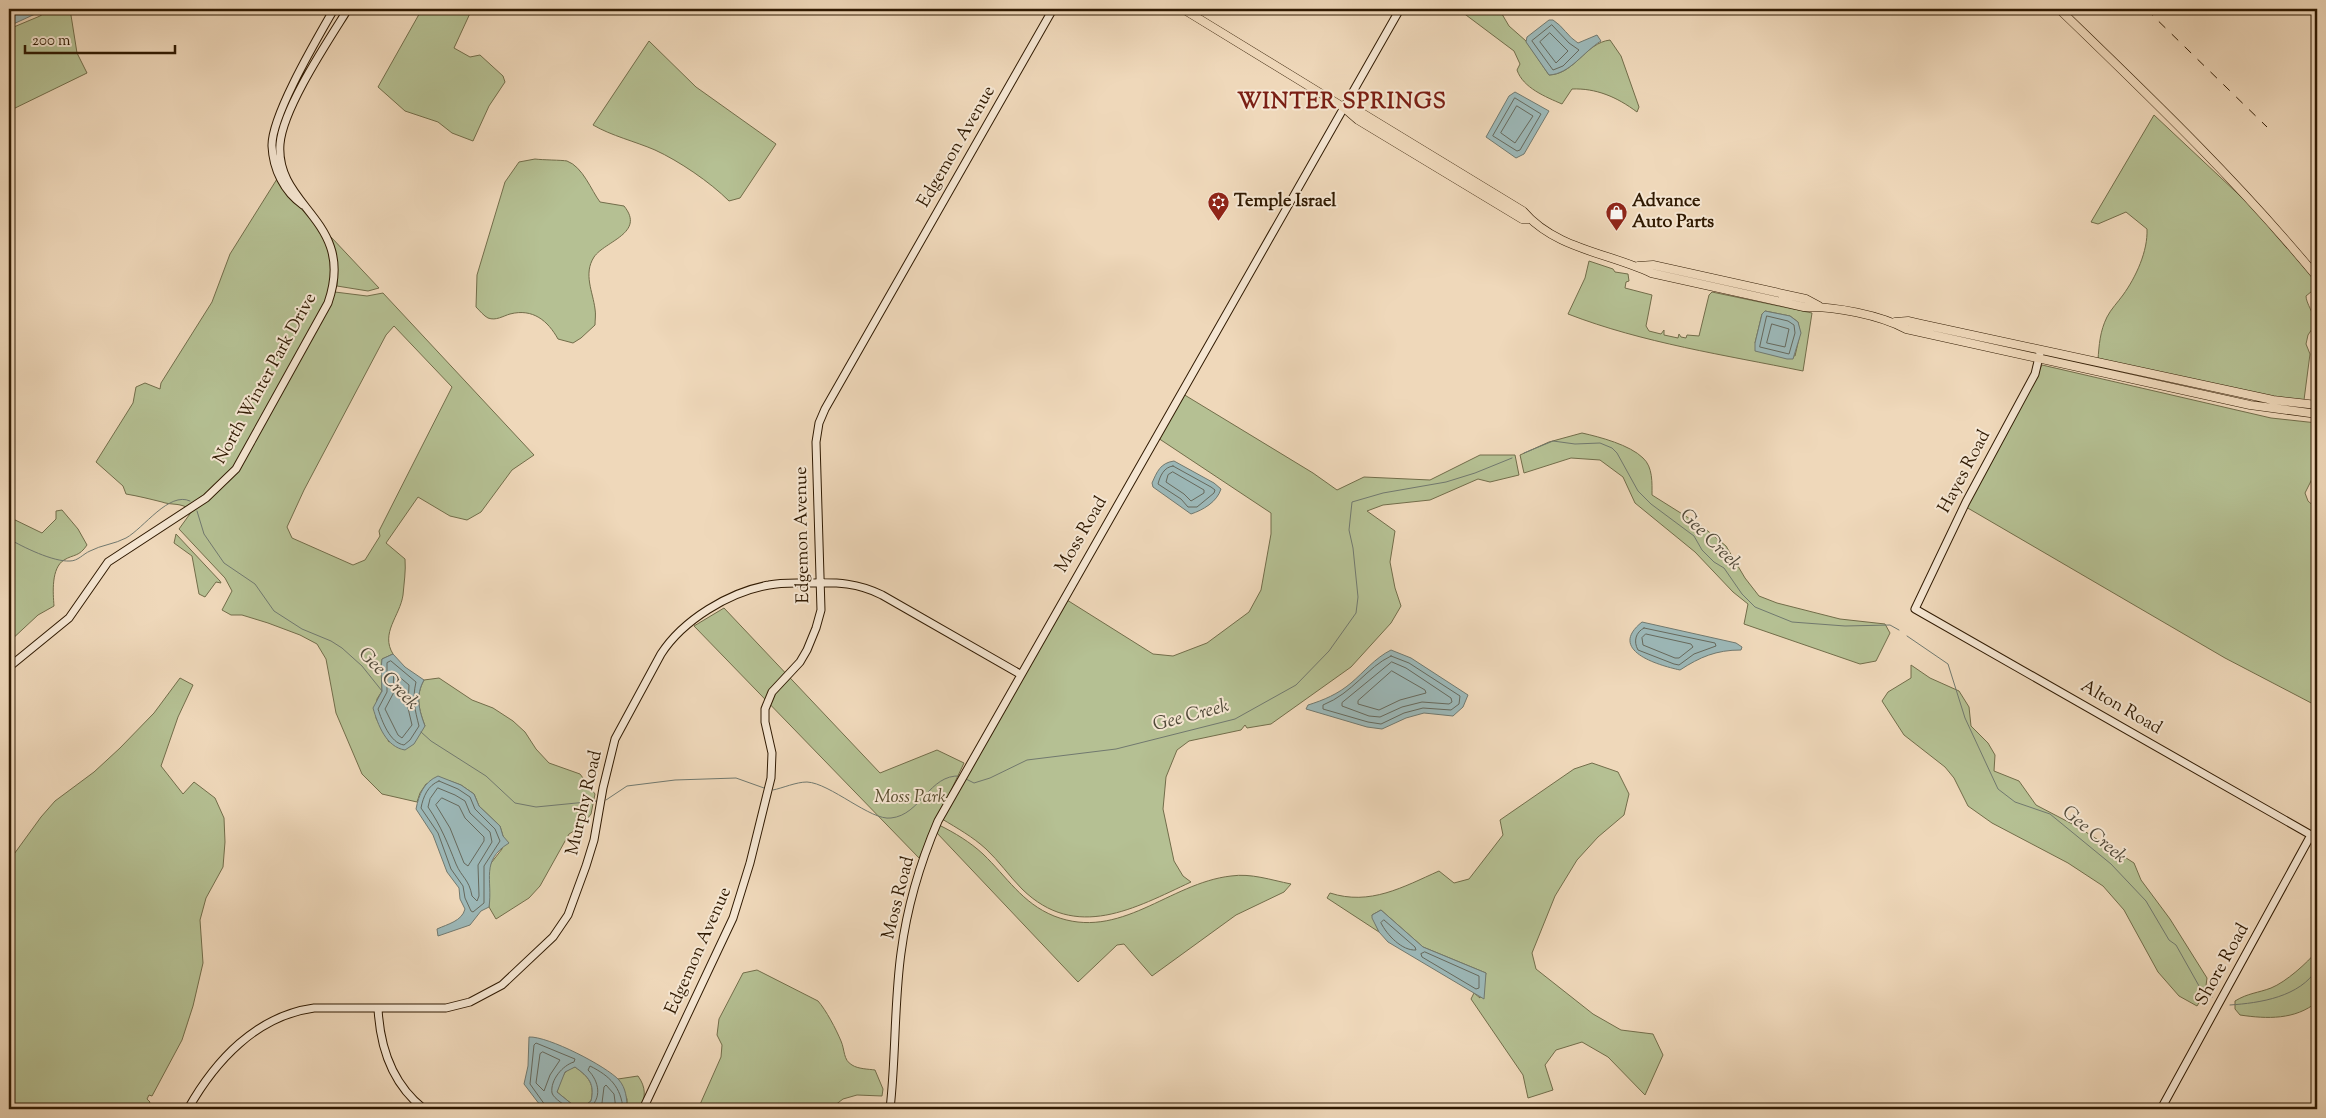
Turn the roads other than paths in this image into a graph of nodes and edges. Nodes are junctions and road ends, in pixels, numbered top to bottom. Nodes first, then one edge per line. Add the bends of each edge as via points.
1 (334, 9) edge
2 (348, 9) edge
3 (1053, 9) edge
4 (1183, 9) edge
5 (1400, 9) edge
6 (2059, 9) edge
7 (1343, 107) junction
8 (1503, 198) junction
9 (1491, 201) junction
10 (305, 207) junction
11 (1530, 220) junction
12 (2317, 277) edge
13 (1893, 322) junction
14 (2041, 350) junction
15 (2040, 359) junction
16 (2226, 390) junction
17 (2209, 396) junction
18 (2317, 405) edge
19 (2317, 414) edge
20 (820, 582) junction
21 (1915, 609) joint
22 (9, 667) edge
23 (1020, 674) junction
24 (2312, 834) joint
25 (378, 1008) junction
26 (188, 1109) edge
27 (424, 1109) edge
28 (643, 1109) edge
29 (890, 1109) edge
30 (2161, 1109) edge

1 - 10 street, North Winter Park Drive via 286,103 275,128 272,145 283,184
2 - 10 street, North Winter Park Drive via 324,48 283,130 280,146 282,164
3 - 20 street, Edgemon Avenue via 819,423 816,457
4 - 7 main road
5 - 7 street, Moss Road
6 - 12 main road via 2232,179
7 - 8 main road via 1362,113
7 - 9 main road via 1358,120
7 - 23 street, Moss Road
8 - 9 main road via 1502,201
8 - 11 main road via 1523,210
9 - 11 main road via 1522,220
10 - 22 street, North Winter Park Drive via 328,237 334,256 334,286 328,303 236,469 213,492 124,550 101,569 69,618
11 - 13 main road via 1581,248 1651,273 1804,307 1820,306
13 - 14 main road via 1908,321
13 - 15 main road via 1906,329
14 - 15 street, Hayes Road
14 - 16 main road
15 - 17 main road
15 - 21 street, Hayes Road
16 - 17 main road
16 - 18 main road via 2282,402
17 - 19 main road
20 - 23 street, Murphy Road via 852,583 873,590
20 - 25 street, Murphy Road via 770,585 744,592 692,621 668,644 615,739 594,840 568,915 553,937 522,967 502,986 470,1002 446,1008
20 - 28 street, Edgemon Avenue via 820,610 812,639 800,662 772,692 765,709 772,753 771,778 741,895
21 - 24 street, Alton Road
23 - 29 street, Moss Road via 938,821 928,846 906,922 898,979
24 - 30 street, Shore Road
25 - 26 street, Murphy Road via 314,1008 278,1019 242,1041 219,1062
25 - 27 street via 389,1066 403,1088

